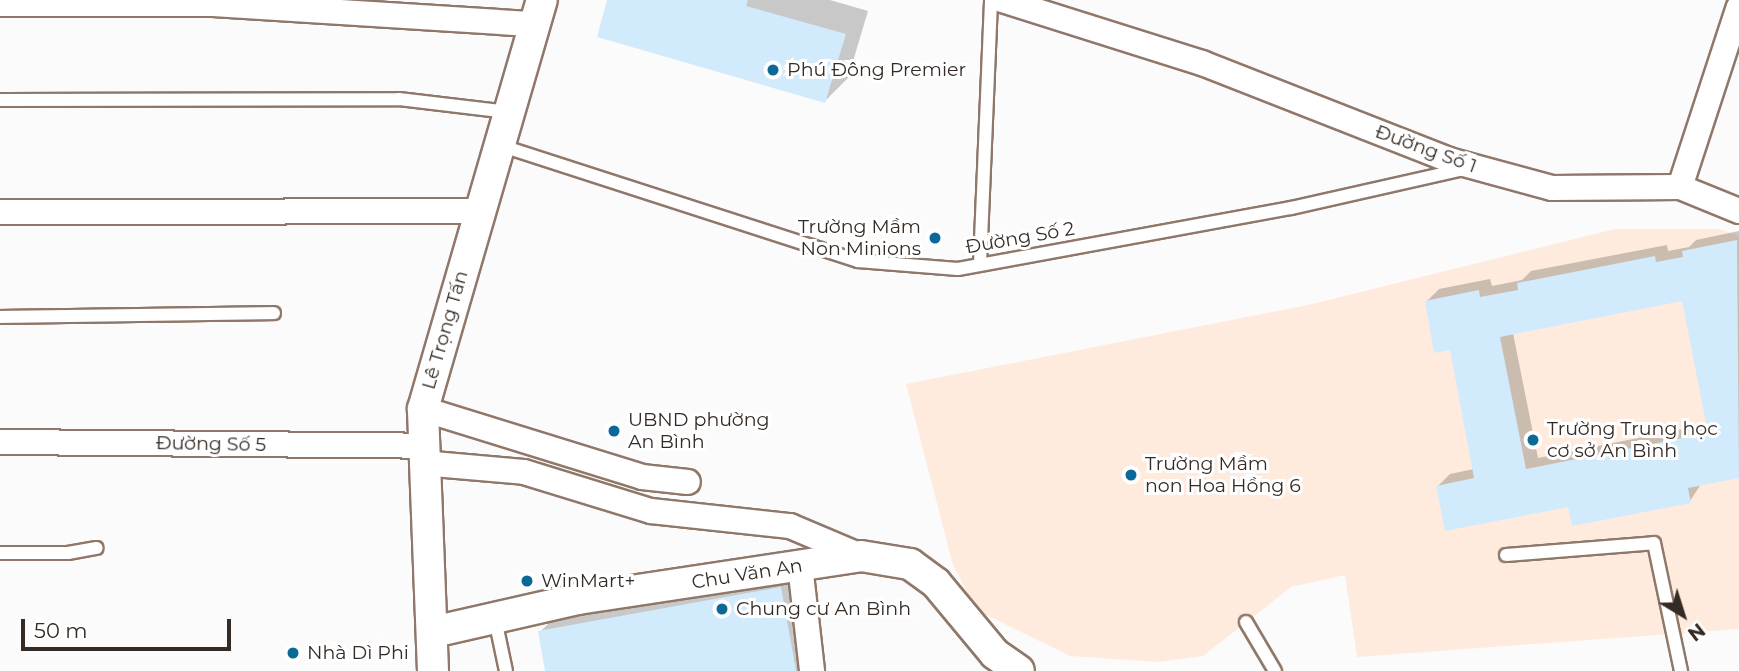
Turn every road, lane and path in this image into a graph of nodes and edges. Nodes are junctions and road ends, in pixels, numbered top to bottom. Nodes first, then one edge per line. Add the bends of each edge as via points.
1 (991, 0) edge
2 (1002, 0) edge
3 (0, 4) edge
4 (1739, 7) edge
5 (537, 12) edge
6 (0, 100) edge
7 (508, 112) junction
8 (498, 145) junction
9 (1475, 167) junction
10 (1680, 187) junction
11 (479, 211) junction
12 (1739, 211) edge
13 (0, 212) edge
14 (981, 264) junction
15 (274, 313) dead end
16 (0, 317) edge
17 (423, 409) junction
18 (0, 442) edge
19 (422, 455) junction
20 (688, 482) dead end
21 (97, 548) dead end
22 (0, 553) edge
23 (1506, 555) dead end
24 (861, 556) junction
25 (800, 565) junction
26 (495, 618) junction
27 (1246, 622) dead end
28 (433, 632) junction
29 (433, 671) edge
30 (506, 671) edge
31 (812, 671) edge
32 (1019, 671) edge
33 (1275, 671) edge
34 (1681, 671) edge

1 - 14 lane
2 - 9 street, Đường Số 1 via 1202,63
3 - 5 street
4 - 10 street
5 - 7 street, Lê Trọng Tấn
6 - 7 lane via 399,99
7 - 8 street, Lê Trọng Tấn
8 - 11 street, Lê Trọng Tấn
8 - 14 lane, Đường Số 2 via 858,261 958,269
9 - 10 street, Đường Số 1 via 1552,188
9 - 14 lane, Đường Số 2 via 1292,208
10 - 12 street
11 - 13 street
11 - 17 street, Lê Trọng Tấn
15 - 16 lane
17 - 19 street, Lê Trọng Tấn
17 - 20 street via 642,477
18 - 19 street, Đường Số 5
19 - 24 street, Đường Số 5 via 524,472 651,511 790,526
19 - 28 street, Lê Trọng Tấn
21 - 22 lane via 68,553
23 - 34 lane via 1654,543
24 - 25 street, Chu Văn An
24 - 32 street, Chu Văn An via 910,564 936,583 995,654
25 - 26 street, Chu Văn An via 578,599
25 - 31 street
26 - 28 street, Chu Văn An
26 - 30 lane
27 - 33 lane
28 - 29 street, Lê Trọng Tấn

